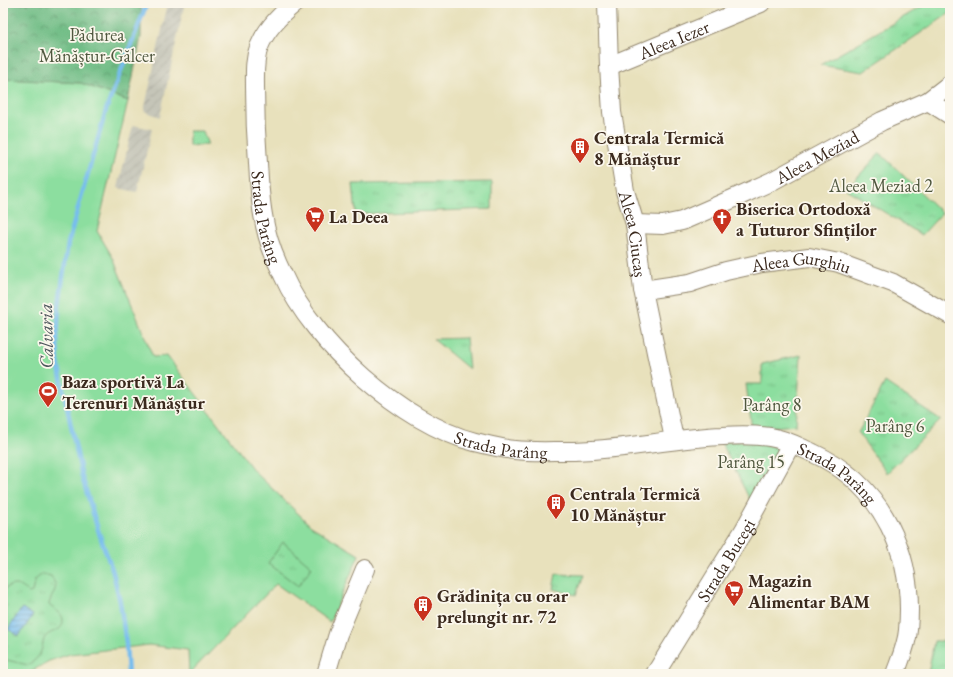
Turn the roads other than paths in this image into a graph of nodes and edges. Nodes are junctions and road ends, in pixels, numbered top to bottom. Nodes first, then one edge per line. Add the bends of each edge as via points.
1 (295, 3) edge
2 (607, 3) edge
3 (761, 3) edge
4 (609, 66) junction
5 (950, 84) edge
6 (928, 101) junction
7 (950, 115) edge
8 (635, 224) junction
9 (643, 290) junction
10 (950, 315) edge
11 (674, 439) junction
12 (791, 444) junction
13 (365, 569) dead end
14 (326, 674) edge
15 (655, 674) edge
16 (895, 674) edge

1 - 11 street, Strada Parâng via 283,12 268,30 258,48 255,65 255,126 263,216 270,242 283,277 317,330 376,388 406,410 436,428 473,442 515,450 570,451
2 - 4 street, Aleea Ciucaș
3 - 4 street, Aleea Iezer
4 - 8 street, Aleea Ciucaș via 612,112 625,191
5 - 6 street, Aleea Meziad
6 - 7 street
6 - 8 street, Aleea Meziad via 870,127 772,181 682,220 663,225
8 - 9 street, Aleea Ciucaș
9 - 10 street, Aleea Gurghiu via 690,283 762,263 809,257 839,263 893,283
9 - 11 street, Aleea Ciucaș
11 - 12 street, Strada Parâng via 740,435 771,437
12 - 15 street, Strada Bucegi via 744,530
12 - 16 street, Strada Parâng via 819,456 846,472 871,497 895,535 905,566 909,600 908,632
13 - 14 street via 338,634

